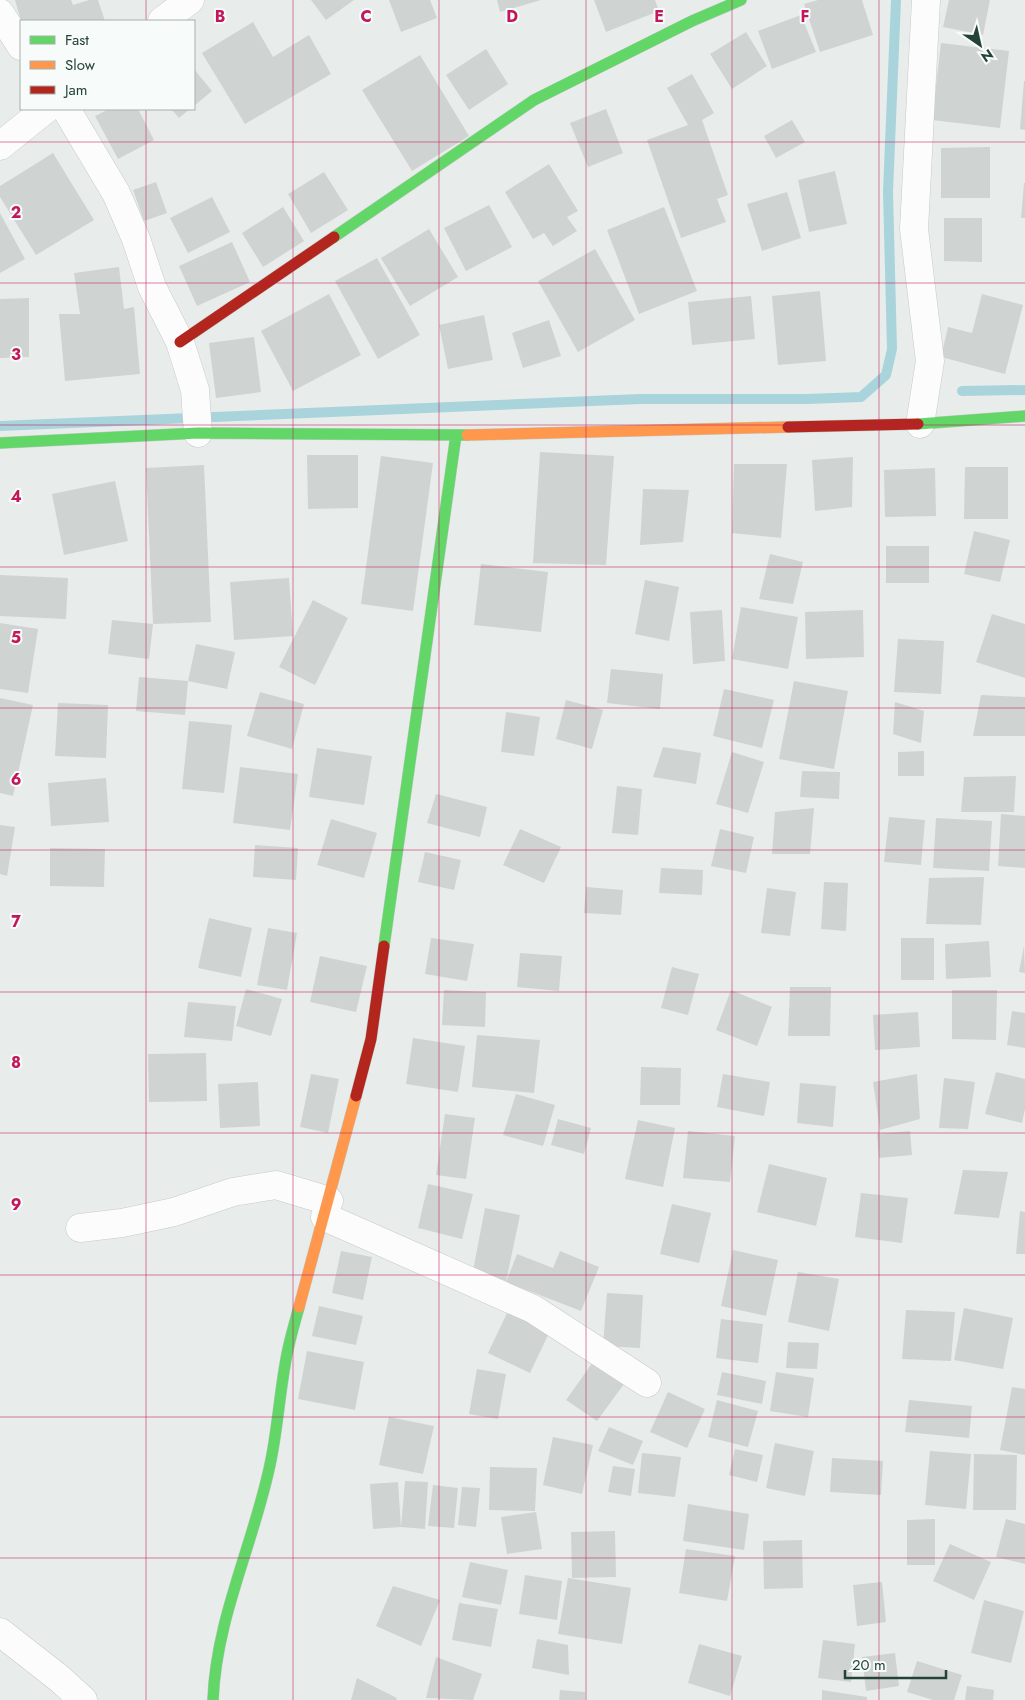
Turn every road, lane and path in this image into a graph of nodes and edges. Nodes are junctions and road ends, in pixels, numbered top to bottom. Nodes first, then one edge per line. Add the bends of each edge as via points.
1 (190, 0) edge
2 (741, 0) edge
3 (926, 0) edge
4 (0, 12) edge
5 (163, 20) edge
6 (20, 44) edge
7 (45, 110) edge
8 (67, 110) edge
9 (0, 146) edge
10 (180, 342) junction
11 (1025, 416) edge
12 (920, 424) junction
13 (196, 425) junction
14 (456, 435) junction
15 (0, 443) edge
16 (327, 1209) junction
17 (80, 1228) dead end
18 (647, 1383) dead end
19 (0, 1632) edge
20 (82, 1700) edge
21 (213, 1700) edge

1 - 5 street
2 - 10 street via 534,100
3 - 12 street via 914,229 930,361
4 - 6 street
7 - 9 street
8 - 10 street via 116,193 152,288
10 - 13 street via 195,390
11 - 12 street
12 - 14 street
13 - 14 street
13 - 15 street
14 - 16 street via 371,1039
16 - 17 street via 276,1185 233,1192 174,1212
16 - 18 street via 534,1309
16 - 21 street via 287,1353 271,1460 230,1601 214,1673
19 - 20 street

